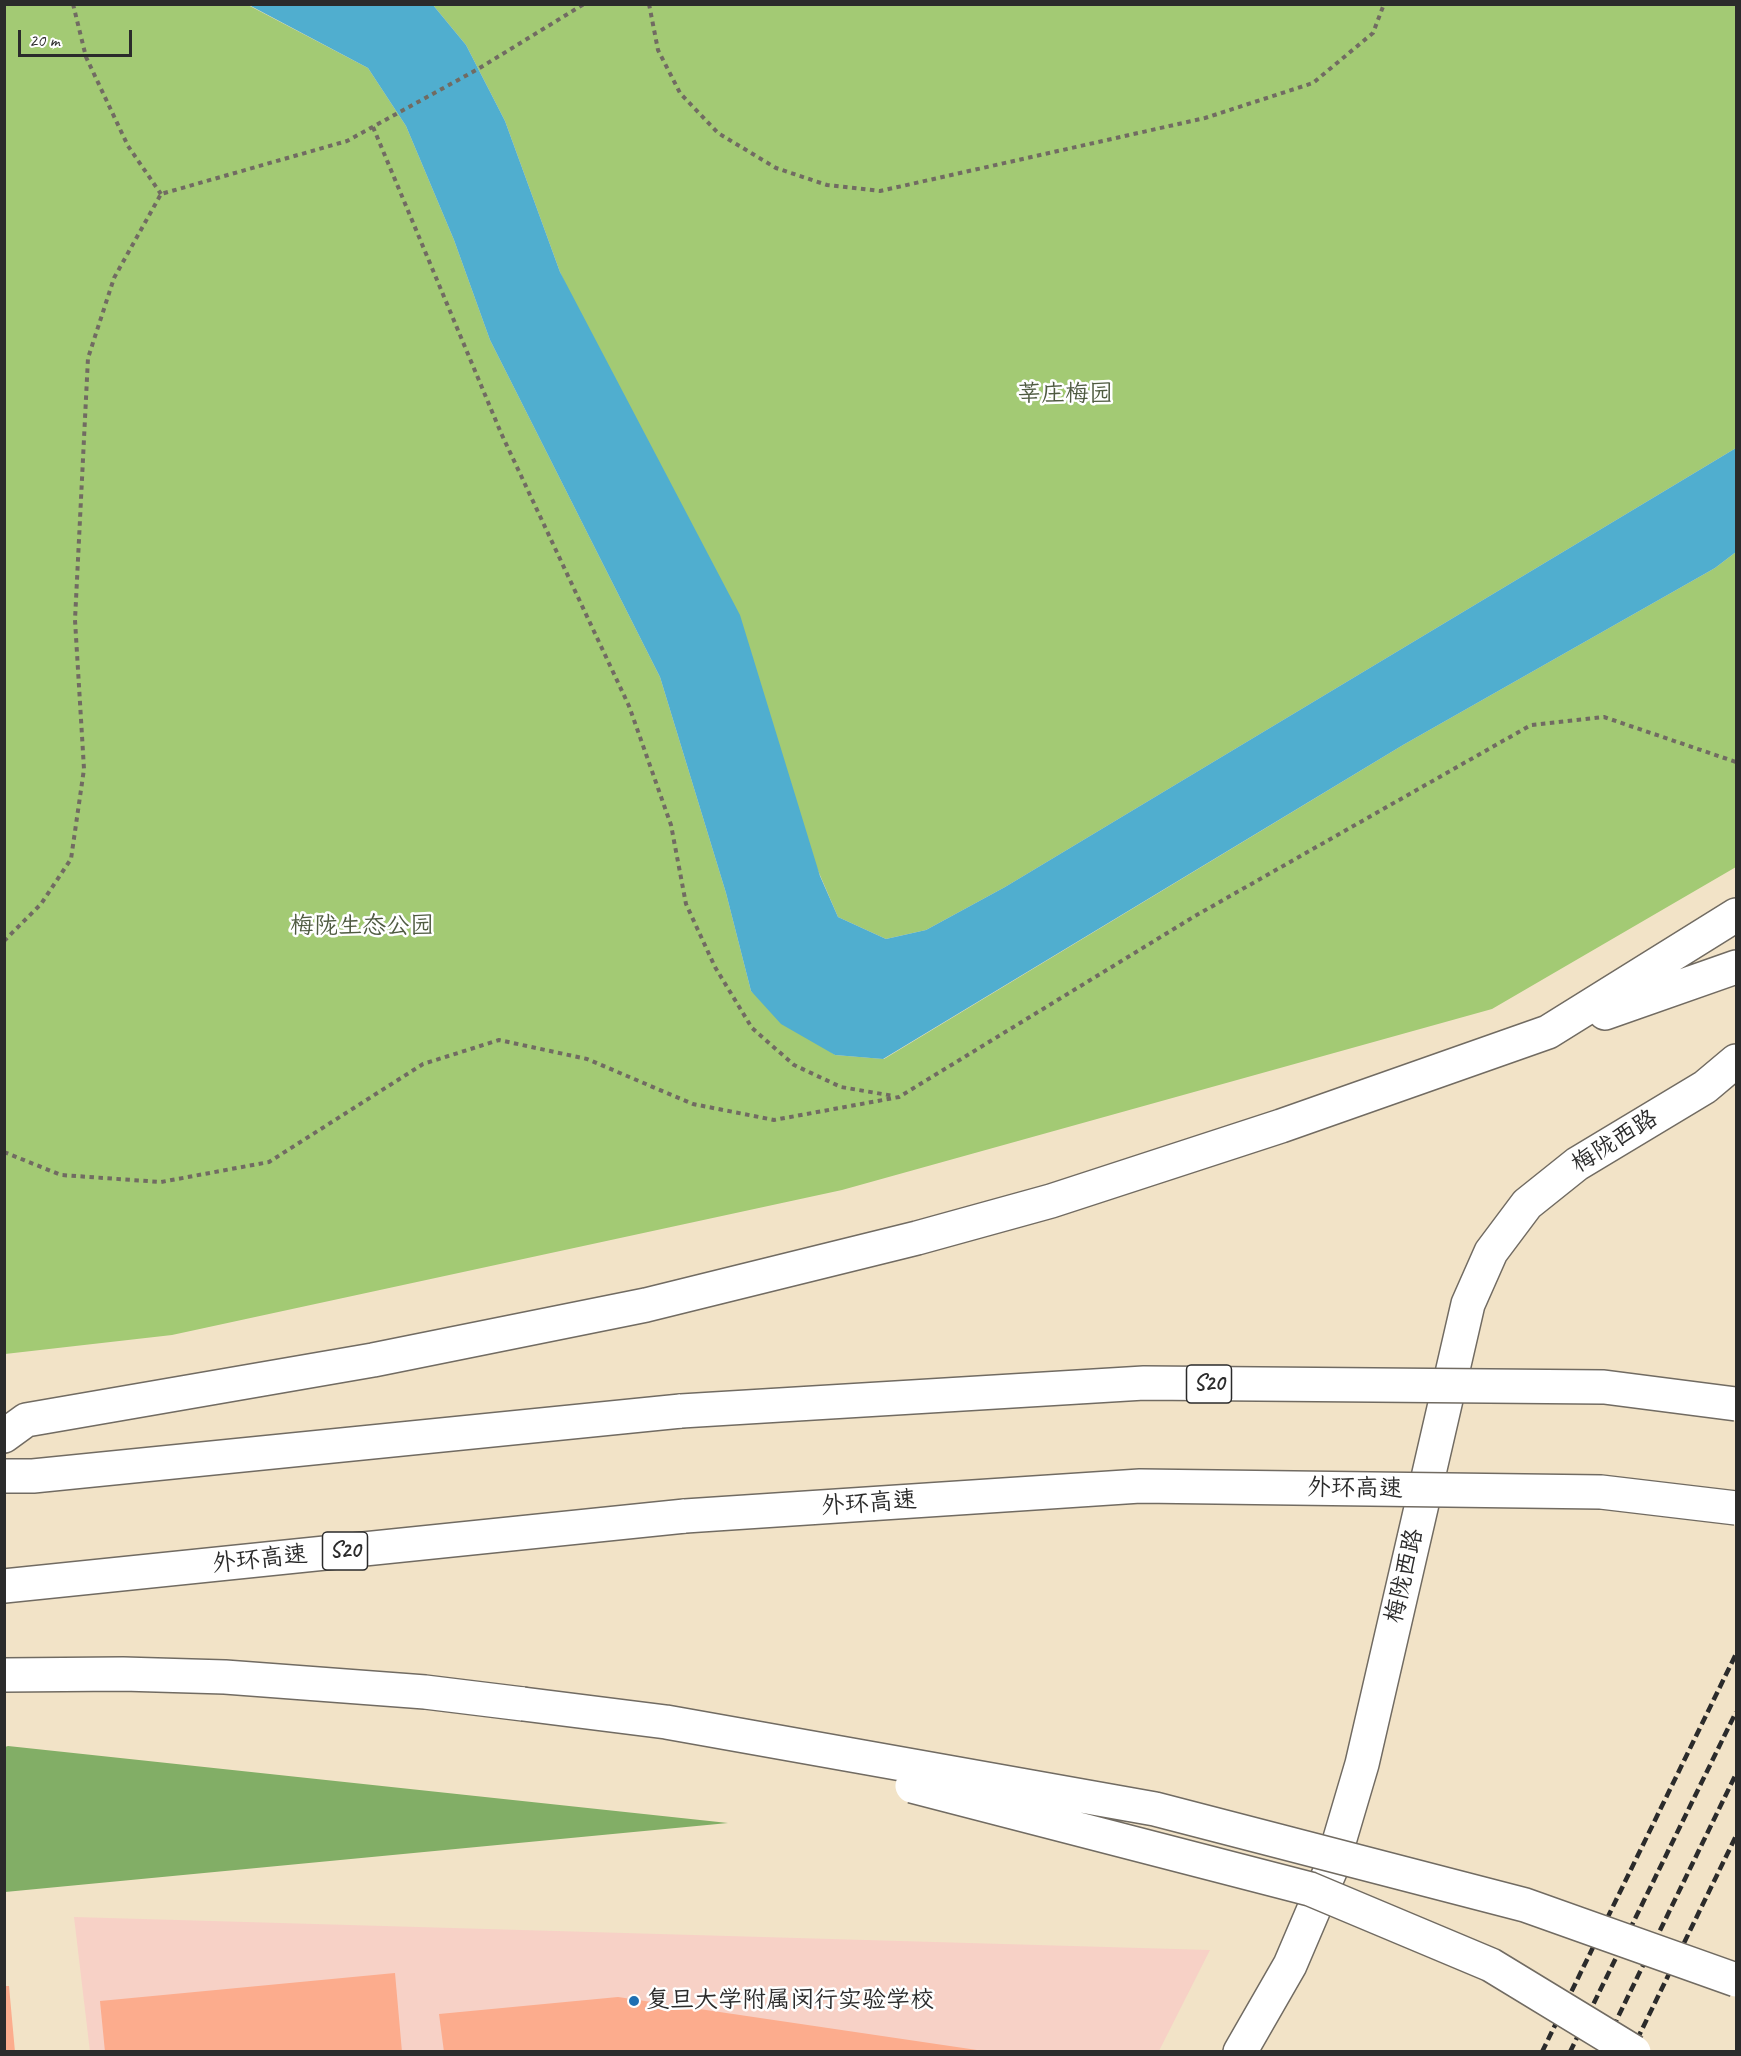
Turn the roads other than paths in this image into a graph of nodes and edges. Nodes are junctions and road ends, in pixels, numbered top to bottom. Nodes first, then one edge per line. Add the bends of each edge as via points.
1 (1737, 915) edge
2 (1737, 967) edge
3 (1548, 1032) junction
4 (1737, 1061) edge
5 (1737, 1404) edge
6 (4, 1436) edge
7 (4, 1476) edge
8 (1737, 1508) edge
9 (4, 1586) edge
10 (4, 1675) edge
11 (666, 1722) junction
12 (1737, 1980) edge
13 (1240, 2052) edge
14 (1634, 2052) edge

1 - 3 main road
2 - 3 main road
3 - 6 main road via 1062,1198 917,1238 510,1334 26,1420
4 - 13 main road, 梅陇西路 via 1705,1087 1577,1164 1527,1204 1491,1252 1468,1304 1362,1764 1331,1869 1290,1965
5 - 7 main road, S20, bridge via 1605,1387 1144,1383 681,1411
8 - 9 main road, 外环高速 / S20, bridge via 1601,1492 1140,1486 685,1516
10 - 11 main road, bridge via 225,1677 414,1691
11 - 12 main road, bridge via 1155,1809 1525,1905
11 - 14 main road, bridge via 1310,1889 1491,1965

